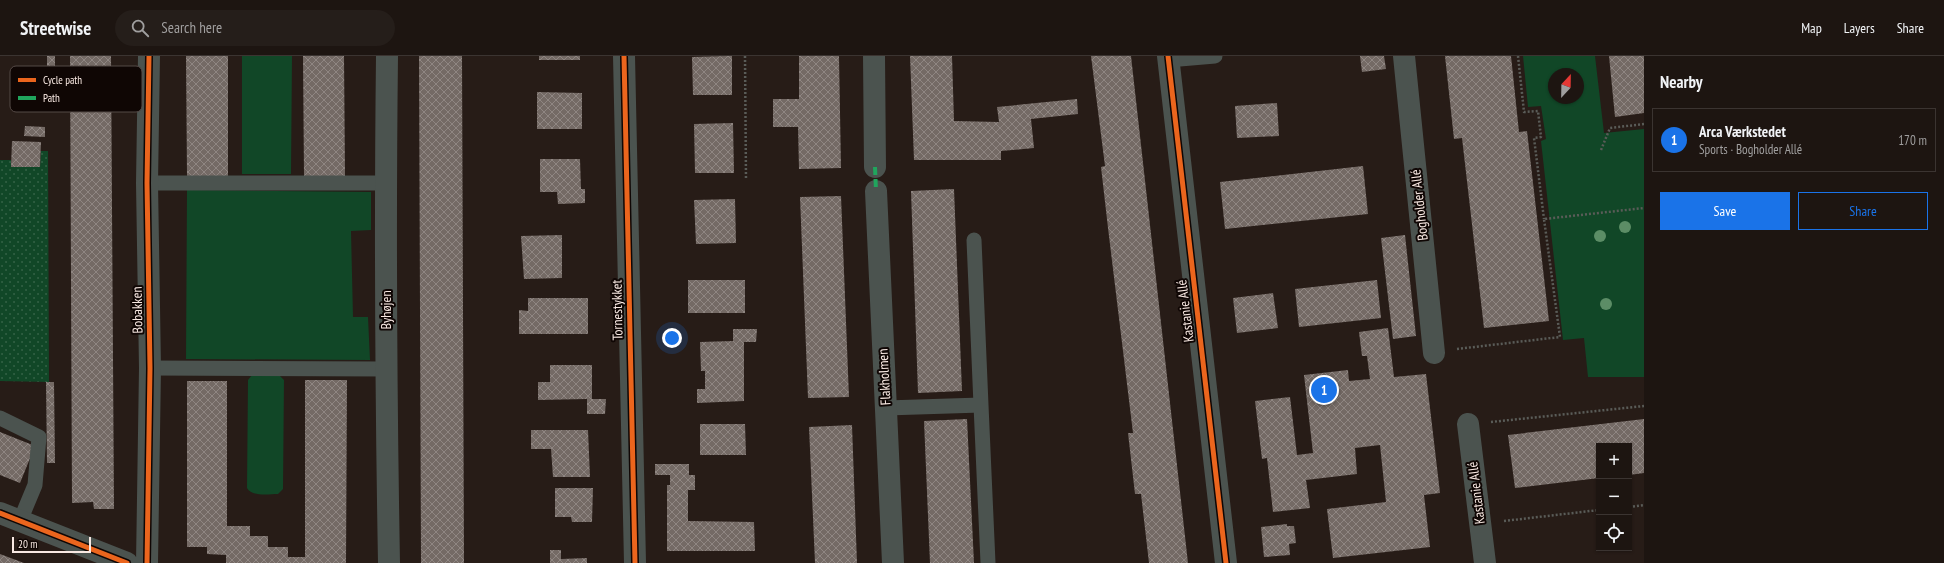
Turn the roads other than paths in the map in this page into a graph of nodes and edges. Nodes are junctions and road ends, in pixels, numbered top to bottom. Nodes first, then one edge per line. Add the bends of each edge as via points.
1 (149, 56) edge
2 (387, 56) edge
3 (624, 56) edge
4 (874, 56) edge
5 (1215, 56) edge
6 (1404, 56) edge
7 (1168, 58) edge
8 (875, 167) dead end
9 (147, 183) junction
10 (385, 183) junction
11 (876, 191) dead end
12 (974, 240) dead end
13 (1434, 353) road end
14 (150, 368) junction
15 (386, 369) junction
16 (981, 405) junction
17 (886, 408) junction
18 (0, 418) edge
19 (1468, 424) road end
20 (0, 513) edge
21 (20, 521) junction
22 (127, 563) edge
23 (147, 563) edge
24 (389, 563) edge
25 (635, 563) edge
26 (893, 563) edge
27 (988, 563) edge
28 (1226, 563) edge
29 (1485, 563) edge

1 - 9 street, Bobakken
2 - 10 street, Byhøjen
3 - 25 street, Tornestykket
4 - 8 street
5 - 7 lane
6 - 13 street, Bogholder Allé
7 - 28 street, Kastanie Allé
9 - 10 lane
9 - 14 street, Bobakken
10 - 15 street, Byhøjen
11 - 17 street, Flakholmen
12 - 16 lane
14 - 15 lane
14 - 23 street, Bobakken
15 - 24 street, Byhøjen
16 - 17 lane
16 - 27 lane
17 - 26 street, Flakholmen
18 - 21 lane via 39,437 35,485
19 - 29 street, Kastanie Allé
20 - 21 street
21 - 22 street

